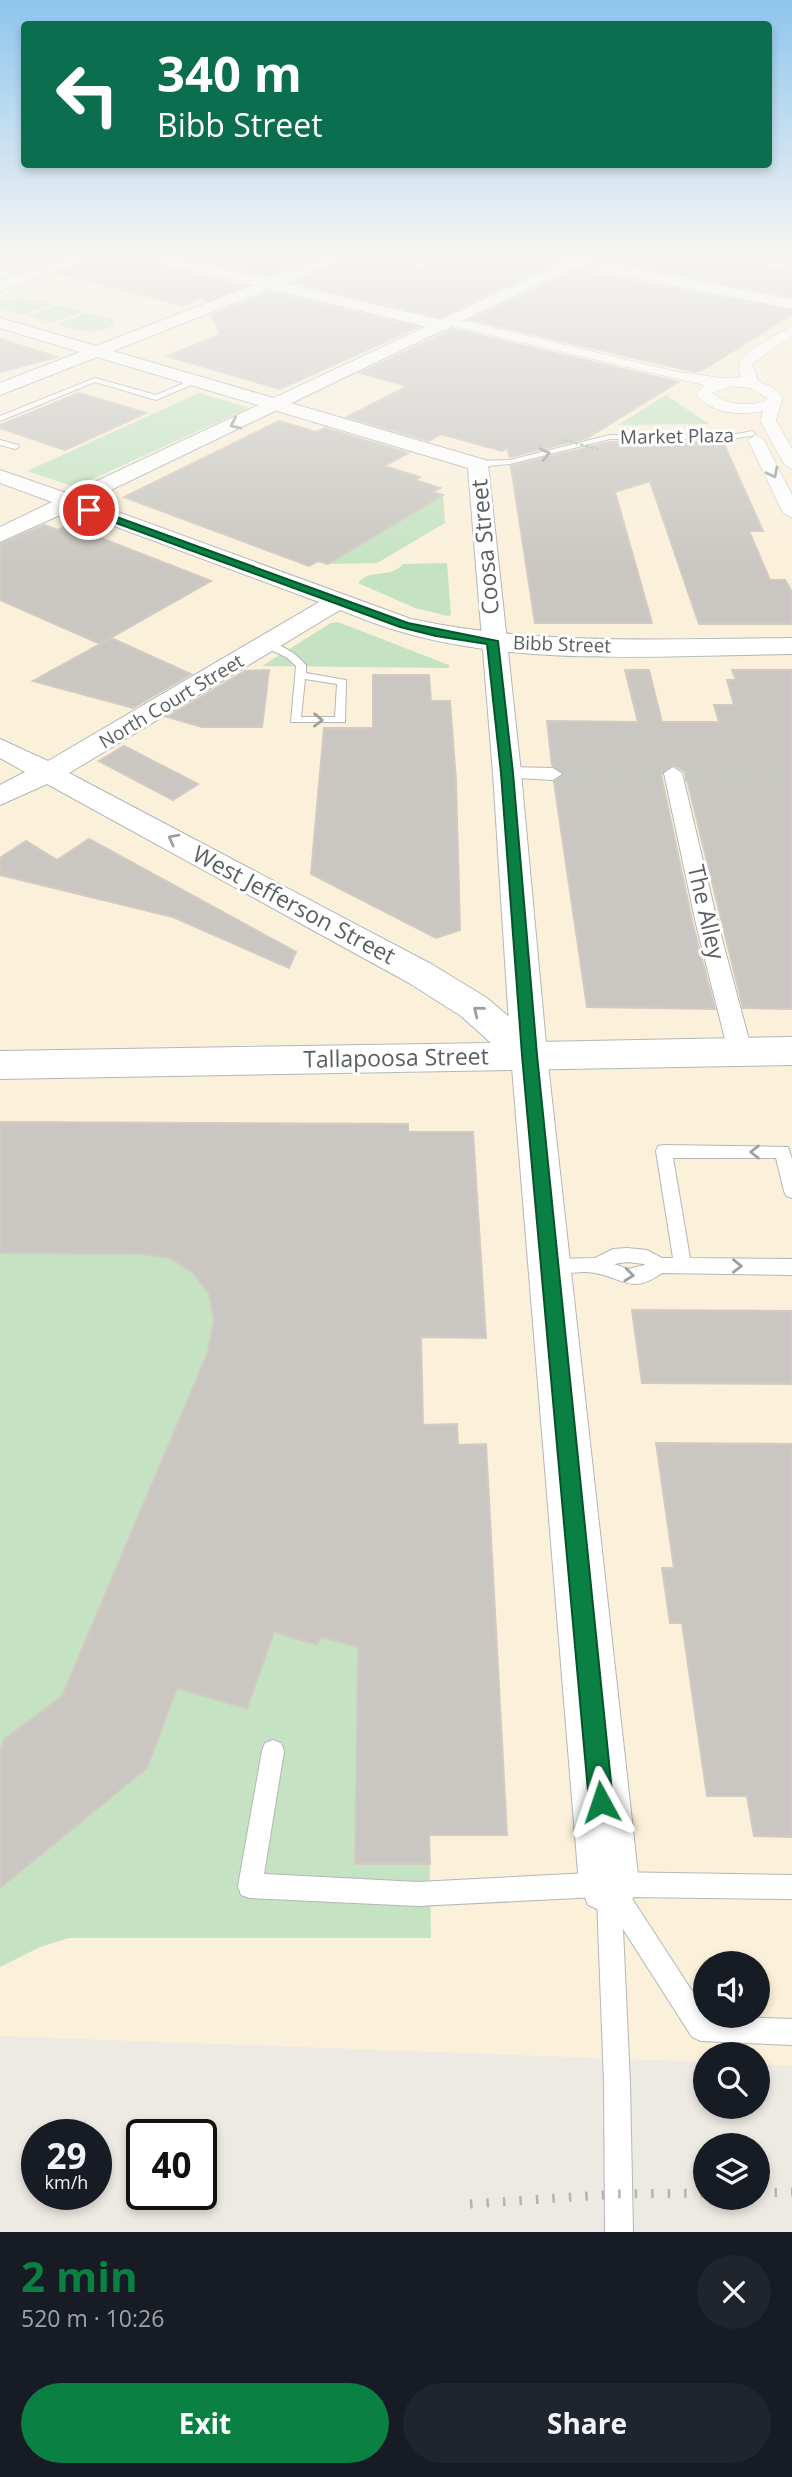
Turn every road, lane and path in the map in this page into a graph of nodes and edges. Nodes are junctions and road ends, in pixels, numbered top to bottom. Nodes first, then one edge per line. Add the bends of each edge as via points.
1 (79, 358) edge
2 (122, 358) edge
3 (375, 358) edge
4 (581, 358) edge
5 (599, 358) edge
6 (750, 358) edge
7 (199, 380) junction
8 (722, 383) junction
9 (753, 384) junction
10 (0, 389) edge
11 (704, 392) junction
12 (277, 404) junction
13 (719, 404) junction
14 (771, 404) junction
15 (0, 419) edge
16 (753, 433) junction
17 (784, 433) edge
18 (564, 439) dead end
19 (0, 442) edge
20 (15, 447) dead end
21 (598, 449) dead end
22 (478, 464) junction
23 (792, 464) edge
24 (0, 476) edge
25 (69, 502) junction
26 (792, 513) edge
27 (0, 535) edge
28 (338, 601) junction
29 (492, 641) junction
30 (266, 644) junction
31 (792, 646) edge
32 (300, 674) junction
33 (0, 747) edge
34 (47, 771) junction
35 (507, 773) junction
36 (673, 773) dead end
37 (553, 774) tunnel mouth
38 (0, 796) edge
39 (740, 1051) junction
40 (792, 1051) edge
41 (529, 1055) junction
42 (0, 1065) edge
43 (792, 1191) edge
44 (683, 1266) junction
45 (550, 1267) junction
46 (792, 1267) edge
47 (273, 1751) dead end
48 (609, 1884) junction
49 (792, 1887) edge
50 (792, 2032) edge
51 (619, 2232) edge

1 - 10 street
2 - 7 street
3 - 12 street
4 - 11 street
5 - 8 street
6 - 9 street via 745,363
7 - 12 street
7 - 15 lane via 156,398 95,380
8 - 9 street
8 - 11 street
9 - 14 street via 773,393
11 - 13 street
12 - 22 street
12 -> 25 street
13 - 14 street via 747,408
13 - 16 street via 734,412
14 - 17 street via 768,419
16 - 17 street
22 -> 16 lane, Market Plaza via 510,462 610,437
16 -> 26 street
17 - 23 street
18 - 21 path, bridge
19 - 20 lane
22 - 29 street, Coosa Street
24 - 25 street, Bibb Street
25 - 27 street
25 - 28 street, Bibb Street
28 - 29 street, Bibb Street via 436,633
28 - 30 street, North Court Street
29 - 31 street, Bibb Street
29 - 35 street, Coosa Street
30 - 32 lane via 302,665
30 - 34 street, North Court Street via 80,756
32 -> 32 lane via 295,720 341,720 341,682
33 - 34 street, West Jefferson Street
34 - 38 street, North Court Street
41 -> 34 street, West Jefferson Street via 450,990
35 - 37 street
35 - 41 street, Coosa Street
36 - 39 street, The Alley
39 - 40 street, Tallapoosa Street
39 - 41 street, Tallapoosa Street
41 - 42 street, Tallapoosa Street
41 - 45 street, Coosa Street
43 -> 44 lane via 782,1152 664,1151
44 - 45 lane via 659,1265 641,1277 618,1275 597,1265
44 -> 46 lane
45 - 48 street, Coosa Street
47 - 48 lane via 250,1886 418,1894
48 - 49 lane
48 - 50 lane via 701,2028
48 - 51 lane

